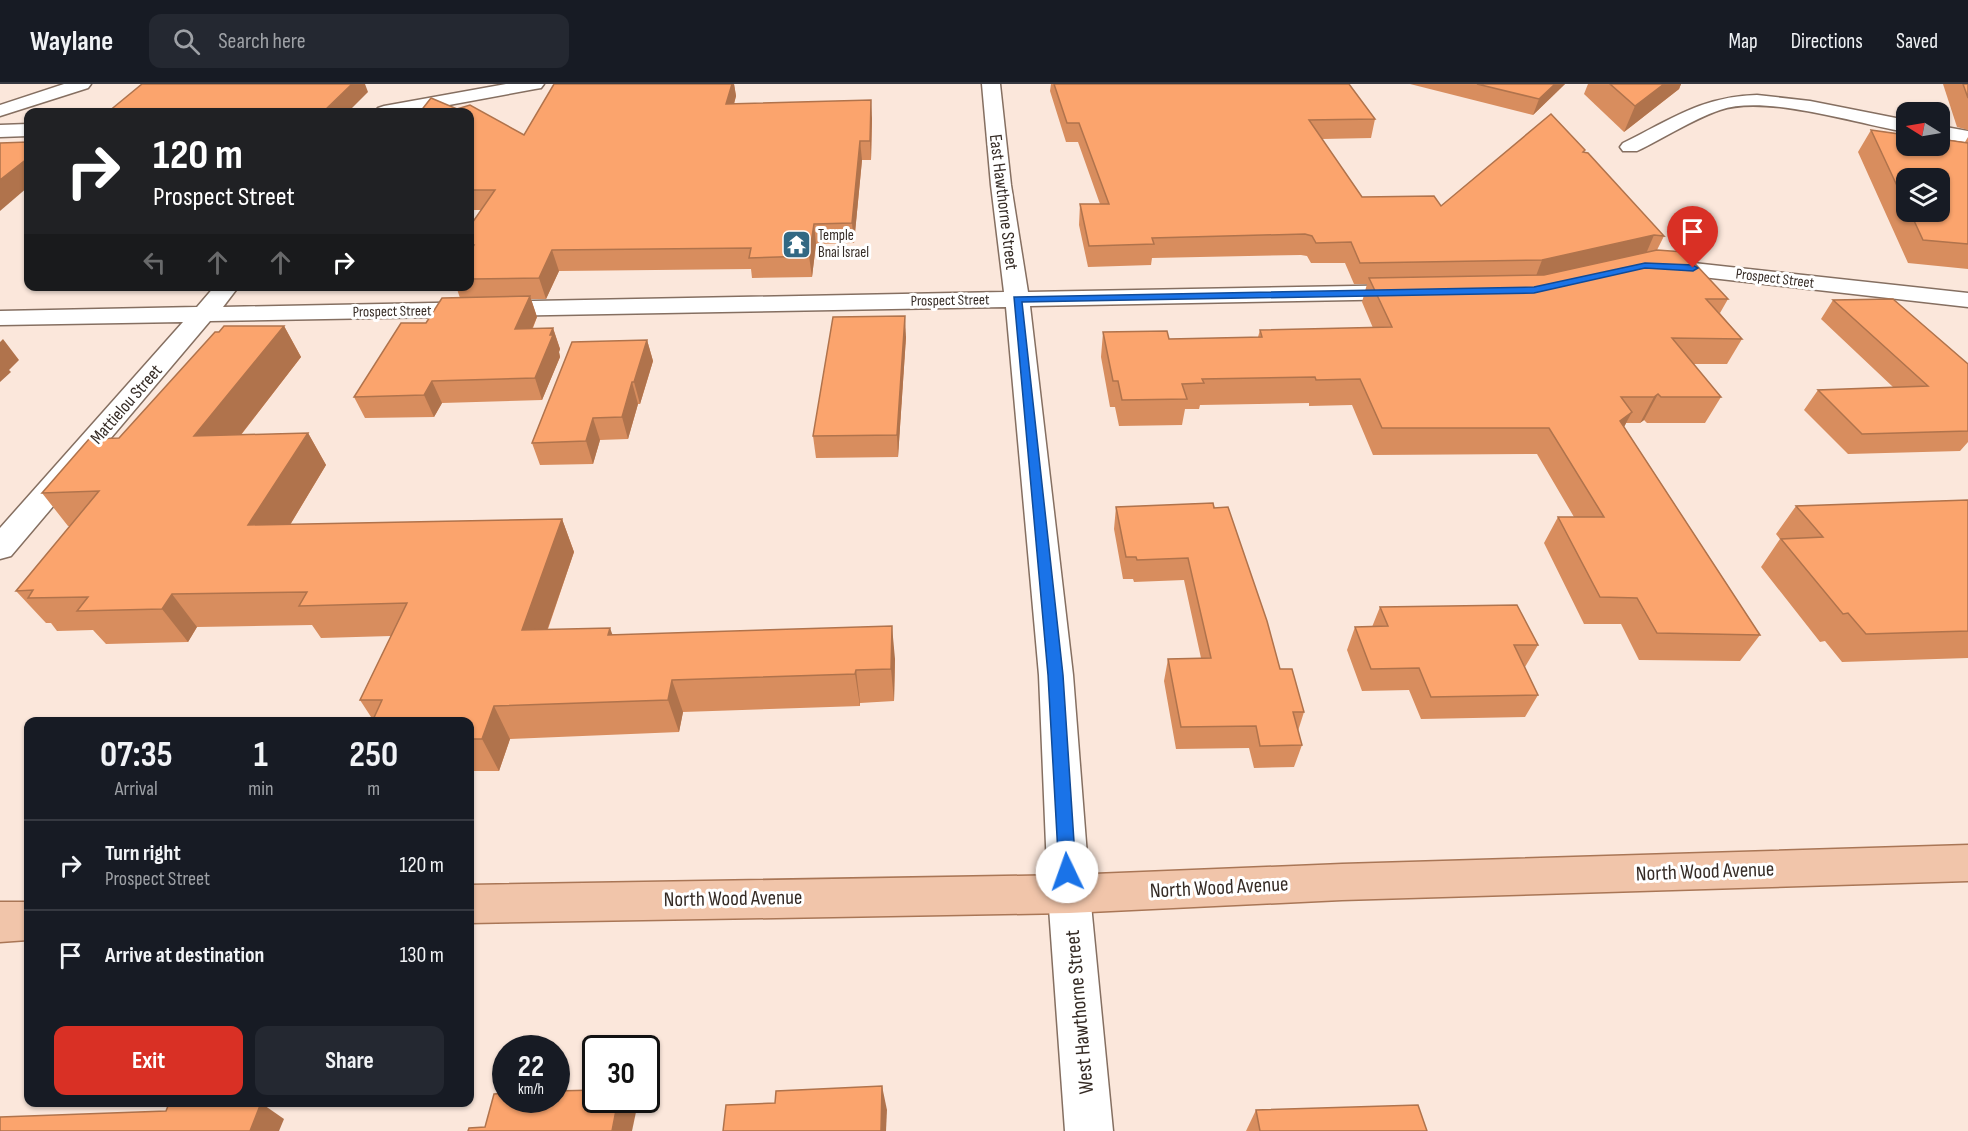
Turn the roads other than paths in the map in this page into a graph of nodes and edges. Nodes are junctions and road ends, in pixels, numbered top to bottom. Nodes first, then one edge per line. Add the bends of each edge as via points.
1 (82, 84) edge
2 (535, 84) edge
3 (991, 84) edge
4 (1728, 86) dead end
5 (1778, 103) junction
6 (406, 108) edge
7 (0, 111) edge
8 (1896, 124) edge
9 (24, 130) edge
10 (0, 131) edge
11 (1950, 134) edge
12 (1968, 137) edge
13 (1630, 147) dead end
14 (1635, 267) edge
15 (224, 291) edge
16 (1432, 291) edge
17 (1017, 299) junction
18 (1968, 300) edge
19 (203, 315) junction
20 (0, 318) edge
21 (0, 548) edge
22 (1968, 863) edge
23 (1069, 894) junction
24 (474, 904) edge
25 (24, 921) edge
26 (0, 922) edge
27 (1089, 1131) edge

1 - 7 street
2 - 6 street
3 - 17 street, East Hawthorne Street via 1000,185
4 - 5 street via 1758,92
5 - 8 street
5 - 13 street via 1739,101 1716,105
9 - 10 street
11 - 12 street
14 - 18 street, Prospect Street via 1693,268
15 - 19 street, Mattielou Street
16 - 17 street, Prospect Street
17 - 19 street, Prospect Street
17 - 23 street, East Hawthorne Street via 1056,675
19 - 20 street, Prospect Street
19 - 21 street, Mattielou Street
22 - 23 main road, North Wood Avenue
23 - 24 main road, North Wood Avenue
23 - 27 street, West Hawthorne Street
25 - 26 main road

